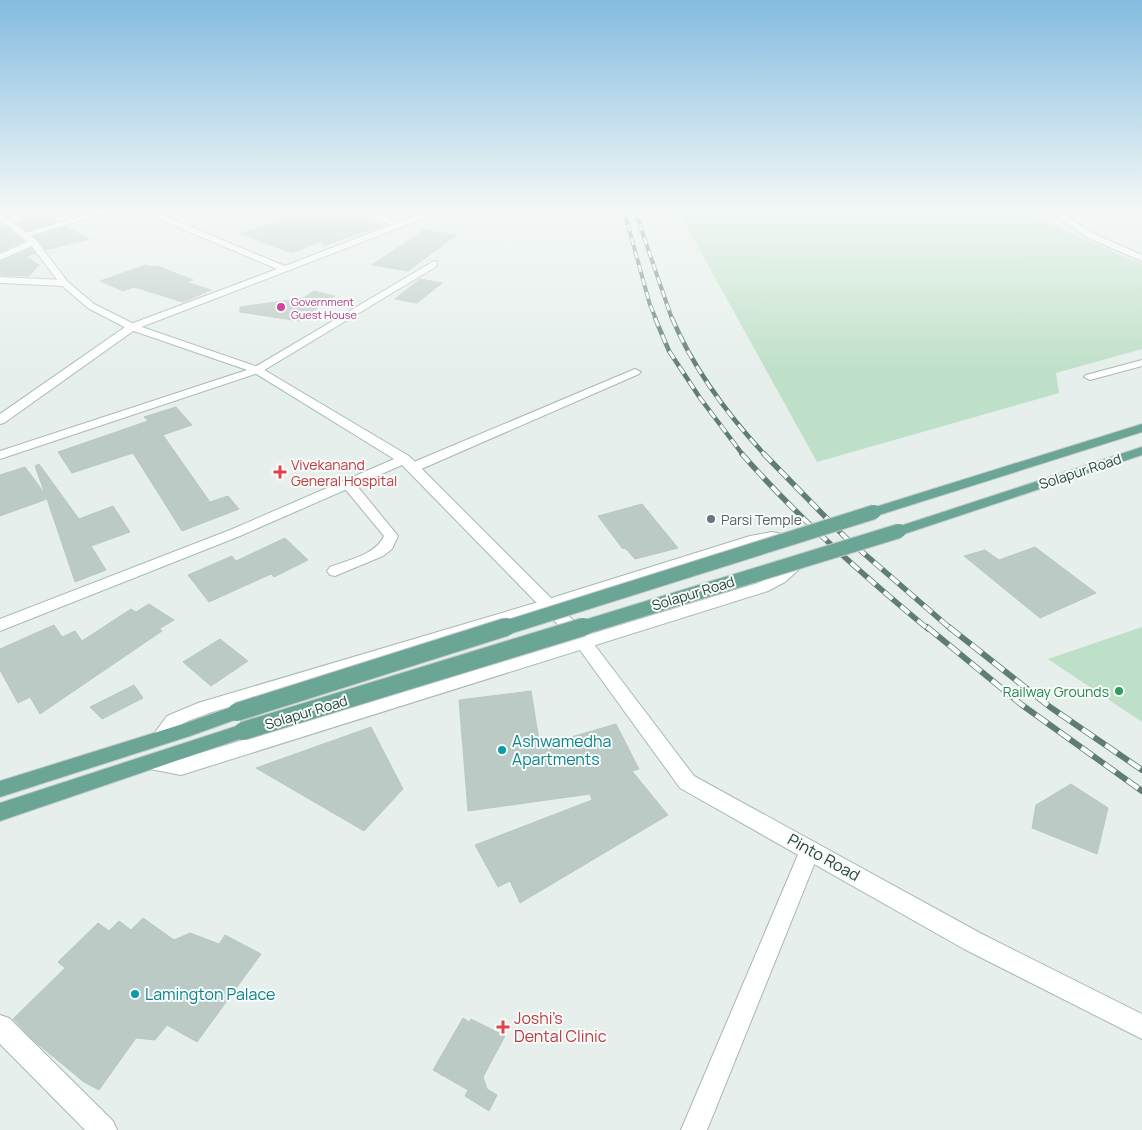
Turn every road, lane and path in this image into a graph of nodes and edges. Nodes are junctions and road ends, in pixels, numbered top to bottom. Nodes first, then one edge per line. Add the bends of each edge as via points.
1 (48, 264) edge
2 (273, 264) edge
3 (295, 264) edge
4 (434, 264) dead end
5 (283, 268) junction
6 (0, 280) edge
7 (64, 284) junction
8 (132, 327) junction
9 (1142, 363) edge
10 (257, 370) junction
11 (635, 372) dead end
12 (1090, 377) dead end
13 (0, 420) edge
14 (1142, 428) edge
15 (1142, 451) edge
16 (0, 455) edge
17 (409, 463) junction
18 (348, 484) junction
19 (787, 539) junction
20 (801, 560) junction
21 (335, 571) dead end
22 (548, 605) junction
23 (0, 625) edge
24 (582, 642) junction
25 (159, 739) junction
26 (152, 762) junction
27 (0, 789) edge
28 (0, 812) edge
29 (810, 850) junction
30 (0, 1027) edge
31 (1142, 1027) edge
32 (104, 1130) edge
33 (694, 1130) edge

1 - 7 street, Pinto Road
2 - 5 street
3 - 5 street
4 - 10 street
5 - 8 street
6 - 7 street
7 - 8 street, Pinto Road via 91,306
8 - 10 street, Pinto Road
8 - 13 street
9 - 12 street
10 - 16 street
10 - 17 street, Pinto Road
11 - 17 street
14 - 19 main road, Solapur Road, bridge
15 - 20 main road, Solapur Road, bridge
17 - 18 street
17 - 22 street, Pinto Road
18 - 21 street via 391,536 387,546 378,553
18 - 23 street via 235,533
19 - 22 street via 755,539
19 - 25 main road, Solapur Road, bridge
20 - 24 street via 763,588
20 - 26 main road, Solapur Road, bridge via 243,731
22 - 24 street, Pinto Road
22 - 25 street via 204,708 173,721
24 - 26 street via 181,767
24 - 29 street, Pinto Road via 687,782
25 - 27 main road, Solapur Road
26 - 28 main road, Solapur Road
29 - 31 street, Pinto Road via 972,941
29 - 33 street
30 - 32 street

